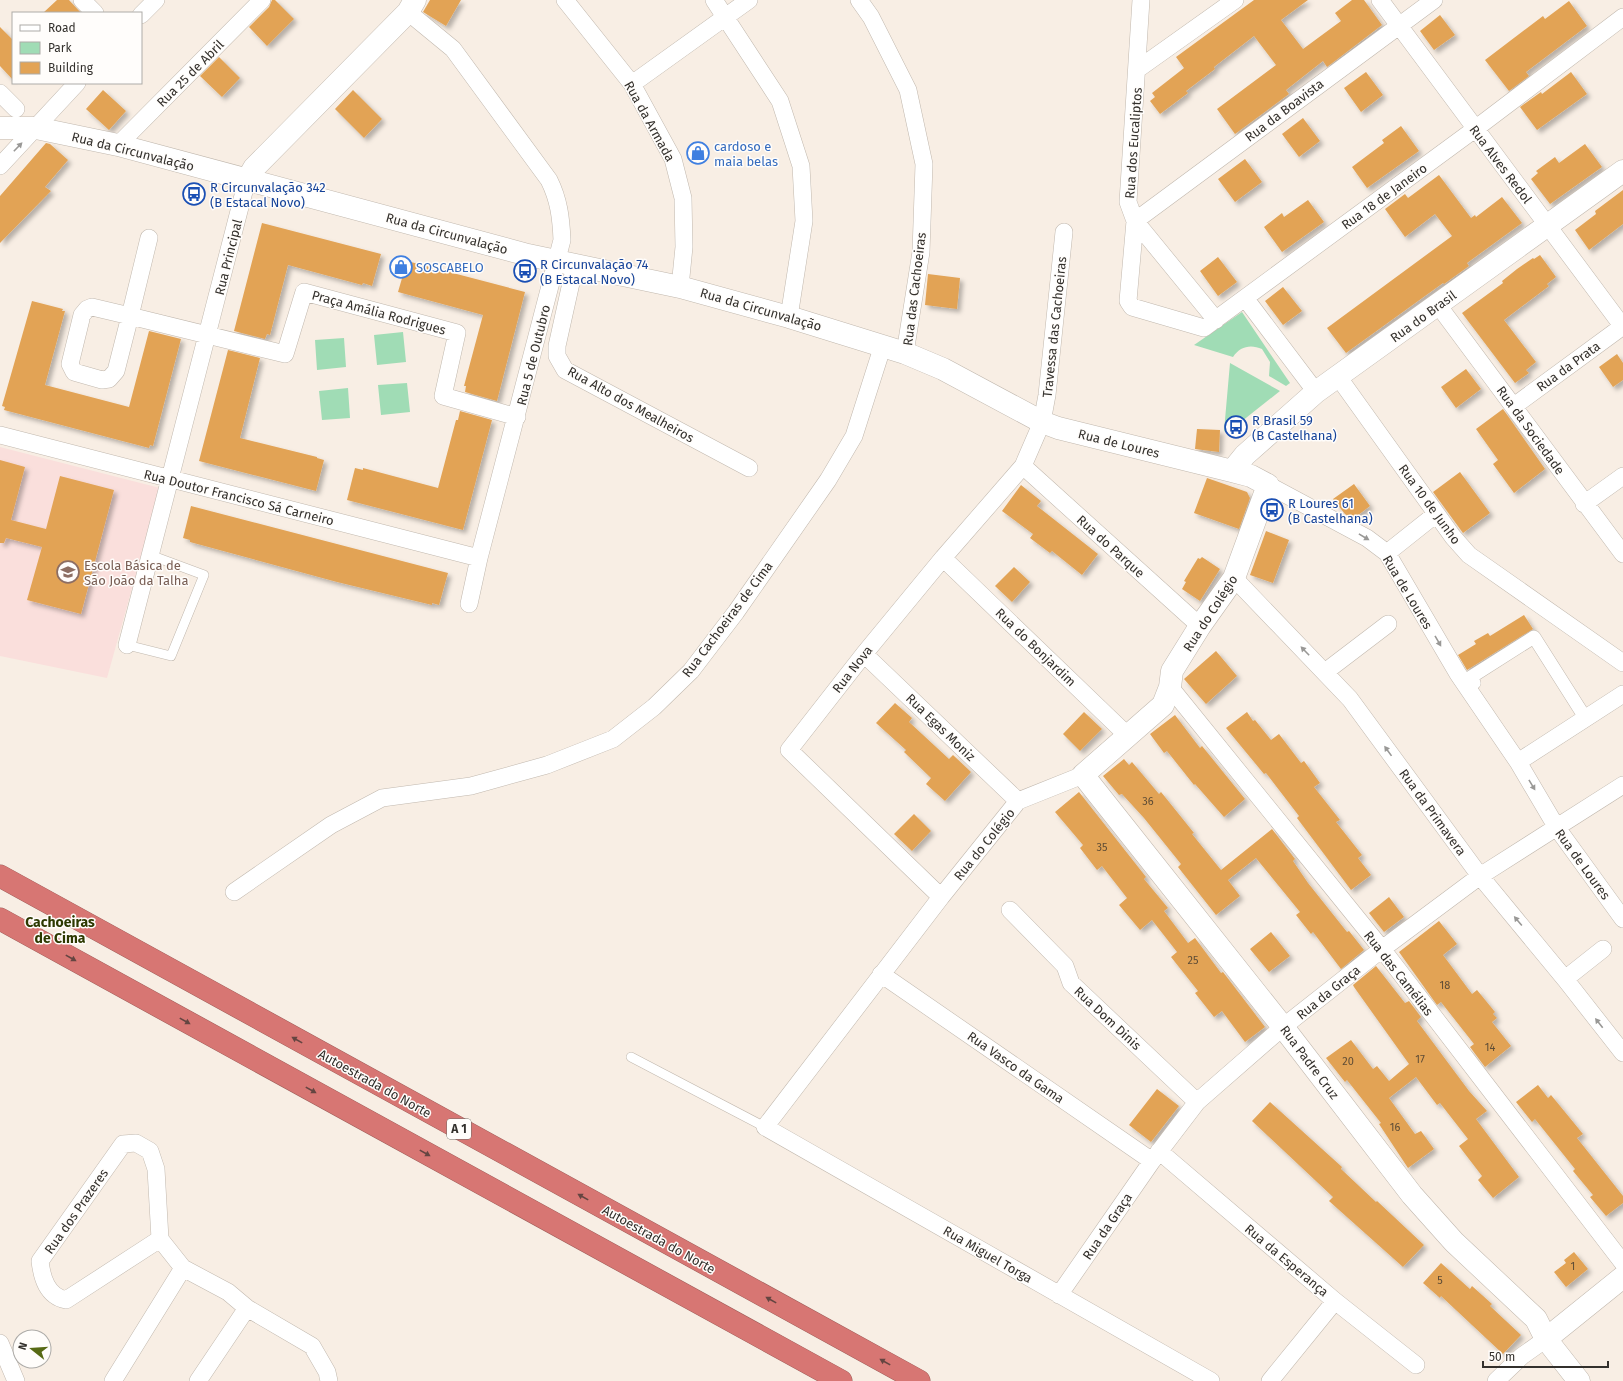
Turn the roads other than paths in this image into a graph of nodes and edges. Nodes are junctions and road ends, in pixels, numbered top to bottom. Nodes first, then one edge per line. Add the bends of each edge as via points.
1 (82, 0) edge
2 (156, 0) edge
3 (262, 0) edge
4 (565, 0) edge
5 (714, 0) edge
6 (749, 0) edge
7 (859, 0) edge
8 (1141, 0) edge
9 (1235, 0) edge
10 (1380, 0) edge
11 (1434, 0) edge
12 (412, 6) edge
13 (94, 12) edge
14 (142, 14) edge
15 (727, 17) junction
16 (1623, 17) edge
17 (1399, 25) junction
18 (1138, 69) junction
19 (76, 84) edge
20 (632, 84) junction
21 (0, 93) edge
22 (16, 109) dead end
23 (0, 128) edge
24 (36, 128) junction
25 (1476, 129) junction
26 (118, 145) junction
27 (0, 166) edge
28 (1623, 171) edge
29 (247, 180) junction
30 (1135, 221) junction
31 (1548, 226) junction
32 (1064, 232) dead end
33 (149, 238) dead end
34 (566, 263) junction
35 (680, 287) junction
36 (1245, 298) junction
37 (1438, 305) junction
38 (1132, 307) joint
39 (130, 316) junction
40 (789, 317) junction
41 (1216, 320) junction
42 (1623, 327) edge
43 (208, 336) junction
44 (883, 344) junction
45 (905, 352) junction
46 (957, 377) joint
47 (1339, 378) junction
48 (1316, 392) junction
49 (1514, 406) junction
50 (517, 417) junction
51 (1042, 422) junction
52 (0, 435) edge
53 (1023, 466) junction
54 (749, 468) dead end
55 (1232, 471) junction
56 (1623, 476) edge
57 (171, 479) junction
58 (1268, 485) junction
59 (1584, 504) junction
60 (1436, 514) junction
61 (1387, 553) junction
62 (1623, 554) edge
63 (150, 555) junction
64 (479, 558) junction
65 (943, 558) junction
66 (1234, 578) junction
67 (469, 604) dead end
68 (1388, 624) dead end
69 (1200, 626) junction
70 (127, 646) joint
71 (864, 654) junction
72 (1623, 663) edge
73 (1325, 672) junction
74 (1170, 687) junction
75 (1467, 688) junction
76 (1623, 694) edge
77 (1586, 719) junction
78 (1128, 736) junction
79 (1518, 762) junction
80 (1082, 775) junction
81 (1623, 785) edge
82 (1018, 801) junction
83 (1557, 828) junction
84 (0, 876) edge
85 (1480, 876) junction
86 (234, 892) dead end
87 (941, 897) junction
88 (1010, 910) dead end
89 (0, 919) edge
90 (1623, 919) edge
91 (1382, 949) junction
92 (1603, 949) dead end
93 (881, 974) junction
94 (1565, 979) junction
95 (1284, 1027) junction
96 (1623, 1053) edge
97 (631, 1057) dead end
98 (1197, 1102) junction
99 (765, 1127) junction
100 (1156, 1156) junction
101 (160, 1239) junction
102 (1623, 1263) edge
103 (183, 1268) junction
104 (1623, 1277) edge
105 (1060, 1295) junction
106 (1335, 1300) junction
107 (248, 1308) junction
108 (1546, 1339) junction
109 (0, 1343) edge
110 (1416, 1366) dead end
111 (16, 1381) edge
112 (114, 1381) edge
113 (198, 1381) edge
114 (329, 1381) edge
115 (841, 1381) edge
116 (919, 1381) edge
117 (1211, 1381) edge
118 (1270, 1381) edge
119 (1496, 1381) edge
120 (1579, 1381) edge

1 - 13 street
2 - 14 street
3 - 26 street, Rua 25 de Abril
4 - 20 street, Rua da Armada
5 - 15 street
6 - 15 street
7 - 45 street, Rua das Cachoeiras via 908,90 924,164 921,252
8 - 18 street, Rua dos Eucaliptos
9 - 18 street
10 - 17 street, Rua Alves Redol
11 - 17 street, Rua da Boavista
12 - 29 street, Rua Principal via 254,168
12 - 34 street, Rua 5 de Outubro via 454,49 549,180 561,216
15 - 20 street
15 - 40 street via 780,101 801,166 804,222
16 - 25 street, Rua 18 de Janeiro
17 - 25 street, Rua Alves Redol
17 - 30 street, Rua da Boavista
18 - 30 street, Rua dos Eucaliptos via 1128,202
19 - 24 street
20 - 35 street, Rua da Armada via 673,159 683,198 684,247
21 - 22 street
23 - 24 street, Rua da Circunvalação
24 - 26 street, Rua da Circunvalação
27 -> 24 street
25 - 31 street, Rua Alves Redol
25 - 36 street, Rua 18 de Janeiro
26 - 29 street, Rua da Circunvalação
28 - 31 street, Rua do Brasil
29 - 34 street, Rua da Circunvalação
29 - 43 street, Rua Principal
30 - 38 street, Rua dos Eucaliptos via 1128,300
30 - 41 street
31 - 37 street, Rua do Brasil
31 - 42 street, Rua Alves Redol
32 - 51 street, Travessa das Cachoeiras via 1048,395
33 - 39 street
34 - 35 street, Rua da Circunvalação
34 - 50 street, Rua 5 de Outubro
34 - 54 street, Rua Alto dos Mealheiros via 557,346 557,356 565,370
35 - 40 street, Rua da Circunvalação
36 - 41 street, Rua 18 de Janeiro
36 - 48 street
37 - 47 street, Rua do Brasil
37 - 49 street, Rua da Sociedade
38 - 41 street, Rua 18 de Janeiro via 1204,328
39 - 39 street via 116,371 112,377 102,380 74,372 70,364 82,315 86,309 92,307
39 - 43 street
40 - 44 street, Rua da Circunvalação
42 - 49 street, Rua da Prata
43 - 50 street, Praça Amália Rodrigues via 285,354 304,292 378,311 457,333 443,396
43 - 57 street, Rua Principal
44 - 45 street, Rua da Circunvalação
44 - 86 street, Rua Cachoeiras de Cima via 854,436 828,480 736,612 691,671 654,707 613,739 547,765 472,786 382,798 331,825
45 - 46 street, Rua da Circunvalação
46 - 51 street, Rua de Loures
47 - 48 street, Rua do Brasil
47 - 60 street, Rua 10 de Junho
48 - 55 street, Rua do Brasil via 1245,455
49 - 59 street, Rua da Sociedade
50 - 64 street, Rua 5 de Outubro
51 - 53 street, Rua Nova
51 - 55 street, Rua de Loures
52 - 57 street, Rua Doutor Francisco Sá Carneiro
53 - 65 street, Rua Nova
53 - 69 street, Rua do Parque
55 - 58 street, Rua de Loures via 1251,476
56 - 59 street
57 - 63 street, Rua Principal
57 - 64 street, Rua Doutor Francisco Sá Carneiro
58 -> 61 street, Rua de Loures via 1367,538
58 - 66 street, Rua do Colégio
59 - 62 street, Rua da Sociedade
60 - 61 street
60 - 72 street, Rua 10 de Junho via 1469,555
61 -> 75 street, Rua de Loures
63 - 70 street, Rua Principal
63 - 70 lane via 204,575 171,656
64 - 67 street, Rua 5 de Outubro
65 - 71 street, Rua Nova
65 - 78 street, Rua do Bonjardim
66 - 69 street, Rua do Colégio
73 -> 66 street, Rua da Primavera
68 - 73 street
69 - 74 street, Rua do Colégio via 1172,671
71 - 82 street, Rua Egas Moniz
71 - 87 street, Rua Nova via 790,750
85 -> 73 street, Rua da Primavera via 1350,699
74 - 78 street, Rua do Colégio via 1163,705
74 - 91 street, Rua das Camélias
75 - 77 street via 1474,683 1471,677 1534,637
75 - 79 street, Rua de Loures
76 - 77 street
77 - 79 street
78 - 80 street, Rua do Colégio
79 -> 83 street, Rua de Loures
80 - 82 street, Rua do Colégio
80 - 95 street, Rua Padre Cruz
81 - 83 street, Rua da Graça
82 - 87 street, Rua do Colégio
83 - 85 street, Rua da Graça
83 - 90 street, Rua de Loures
116 -> 84 highway, Autoestrada do Norte / A 1
85 - 91 street, Rua da Graça
94 -> 85 street, Rua da Primavera
87 - 93 street, Rua do Colégio
88 - 98 street, Rua Dom Dinis via 1064,966 1071,983
89 -> 115 highway
91 - 95 street, Rua da Graça
91 - 102 street, Rua das Camélias
92 - 94 street
93 - 99 street, Rua do Colégio
93 - 100 street, Rua Vasco da Gama
96 -> 94 street, Rua da Primavera
95 - 98 street, Rua da Graça
95 - 108 street, Rua Padre Cruz via 1412,1195 1454,1242 1536,1319
97 - 99 lane
98 - 100 street, Rua da Graça
99 - 105 street, Rua Miguel Torga
100 - 105 street, Rua da Graça
100 - 106 street, Rua da Esperança
101 - 101 street, Rua dos Prazeres via 156,1169 150,1151 136,1143 123,1144 40,1261 42,1273 51,1293 66,1300
101 - 103 street
103 - 107 street via 228,1292
103 - 112 street
104 - 108 street
105 - 117 street, Rua Miguel Torga
106 - 110 street, Rua da Esperança
106 - 118 street
107 - 113 street
107 - 114 street via 312,1346 327,1372
108 - 119 street via 1522,1356
108 - 120 street, Rua Padre Cruz
109 - 111 street

